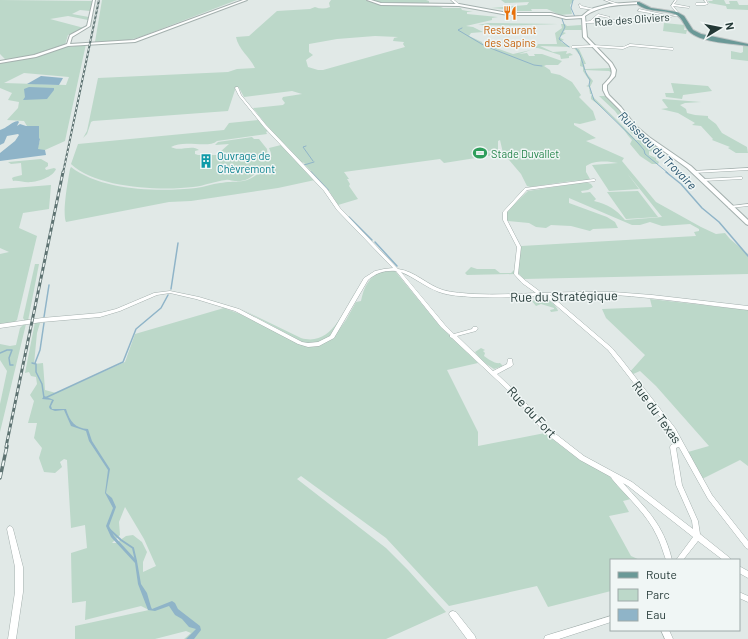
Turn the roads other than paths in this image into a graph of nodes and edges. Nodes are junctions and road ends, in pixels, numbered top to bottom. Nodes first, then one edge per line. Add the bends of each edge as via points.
1 (94, 0) edge
2 (246, 0) edge
3 (368, 0) edge
4 (452, 0) edge
5 (605, 0) edge
6 (676, 0) edge
7 (705, 0) edge
8 (638, 1) edge
9 (618, 4) junction
10 (696, 4) dead end
11 (459, 5) junction
12 (580, 5) dead end
13 (673, 5) junction
14 (689, 6) dead end
15 (593, 9) junction
16 (639, 10) dead end
17 (676, 15) junction
18 (583, 17) junction
19 (609, 17) dead end
20 (588, 22) junction
21 (748, 45) edge
22 (68, 46) junction
23 (593, 46) junction
24 (572, 47) dead end
25 (673, 49) dead end
26 (0, 62) edge
27 (237, 88) dead end
28 (748, 168) edge
29 (694, 172) junction
30 (741, 178) dead end
31 (594, 180) dead end
32 (703, 180) junction
33 (748, 205) edge
34 (730, 206) junction
35 (748, 223) edge
36 (396, 269) junction
37 (409, 273) junction
38 (402, 276) junction
39 (544, 295) junction
40 (748, 308) edge
41 (0, 326) edge
42 (475, 328) dead end
43 (452, 336) junction
44 (510, 360) dead end
45 (493, 373) junction
46 (681, 444) junction
47 (613, 476) junction
48 (10, 529) dead end
49 (697, 537) junction
50 (748, 546) edge
51 (669, 559) edge
52 (680, 559) edge
53 (727, 559) edge
54 (453, 614) dead end
55 (610, 619) edge
56 (12, 639) edge
57 (472, 639) edge
58 (548, 639) edge

1 - 22 street via 88,26 71,36
2 - 22 street via 136,40
3 - 11 street via 381,4
4 - 11 street
5 - 9 street
6 - 13 street
7 - 10 street via 708,3
8 - 9 street
8 - 17 main road via 644,7
9 - 15 street
11 - 18 street via 508,14
12 - 15 street
13 - 14 street
13 - 17 street
15 - 18 street
16 - 17 street
17 - 20 street, Rue des Oliviers
17 - 21 main road via 684,18 692,32
18 - 20 street
19 - 20 street via 598,15
20 - 23 street via 584,34
22 - 26 street via 35,56
23 - 24 street
23 - 25 street via 623,48 630,43
23 - 29 street via 614,70 613,76 605,86 607,95 639,130
27 - 36 street, Rue du Fort via 265,126 322,186 338,209
28 - 29 street
29 - 32 street
30 - 32 street
31 - 39 street, Rue du Texas via 526,189 505,212 505,220 519,247 516,274
32 - 34 street
33 - 34 street
34 - 35 street
36 - 37 street, Rue du Stratégique
36 - 38 street, Rue du Fort
36 - 41 street via 371,274 332,337 312,345 300,343 237,310 174,292 156,294 100,315
37 - 38 street
37 - 39 street, Rue du Stratégique via 437,290 448,293 489,296
38 - 43 street, Rue du Fort
39 - 40 street, Rue du Stratégique via 608,294
39 - 46 street, Rue du Texas via 614,354
42 - 43 street
43 - 45 street, Rue du Fort
44 - 45 street via 510,365
45 - 47 street, Rue du Fort via 555,438
46 - 49 street via 673,447 679,485 695,521
46 - 50 street, Rue du Texas via 710,497
47 - 49 street, Rue du Fort via 642,494
47 - 51 street via 653,522 662,536
48 - 56 street via 19,567 19,592
49 - 52 street
49 - 53 street, Rue du Fort
54 - 57 street
55 - 58 street

